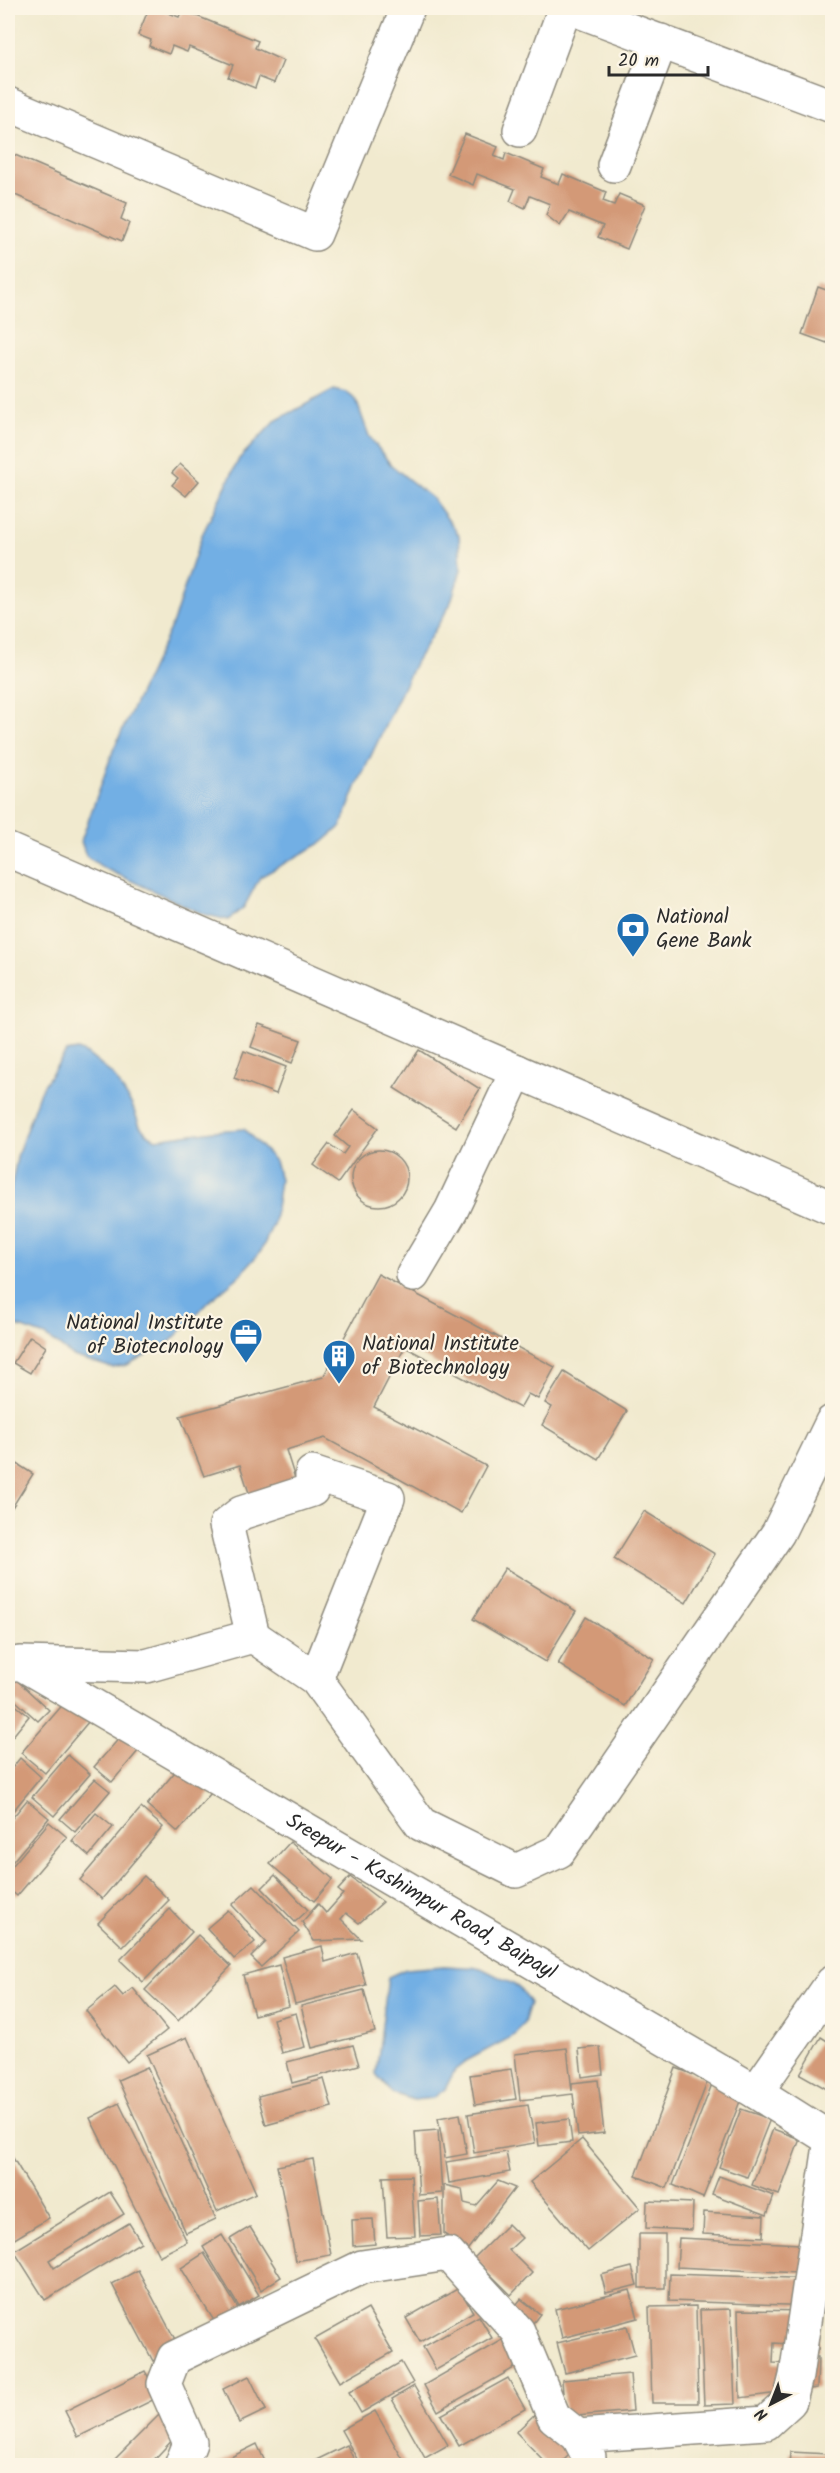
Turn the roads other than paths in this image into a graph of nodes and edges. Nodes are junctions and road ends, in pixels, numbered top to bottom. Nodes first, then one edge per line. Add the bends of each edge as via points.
1 (408, 8) edge
2 (565, 8) edge
3 (571, 8) edge
4 (661, 41) junction
5 (8, 104) edge
6 (832, 106) edge
7 (520, 130) dead end
8 (614, 165) dead end
9 (8, 850) edge
10 (517, 1071) junction
11 (832, 1208) edge
12 (413, 1275) dead end
13 (832, 1422) edge
14 (253, 1636) junction
15 (12, 1661) edge
16 (316, 1679) junction
17 (832, 1983) edge
18 (756, 2092) junction
19 (832, 2140) edge
20 (583, 2451) edge
21 (181, 2466) edge

1 - 5 street via 315,234
2 - 7 street
3 - 4 street
4 - 6 street
4 - 8 street
9 - 10 street
10 - 11 street
10 - 12 street via 451,1211
13 - 16 street via 778,1533 559,1851 516,1871 421,1824
14 - 15 street via 146,1666
14 - 16 street
14 - 16 street via 226,1525 241,1513 312,1490 312,1473 388,1498
15 - 18 street, Sreepur - Kashimpur Road, Baipayl
17 - 18 street
18 - 19 street, Sreepur - Kashimpur Road, Baipayl
19 - 20 street via 790,2401 766,2423
20 - 21 street via 554,2417 518,2331 448,2254 362,2267 174,2358 164,2384 190,2443

